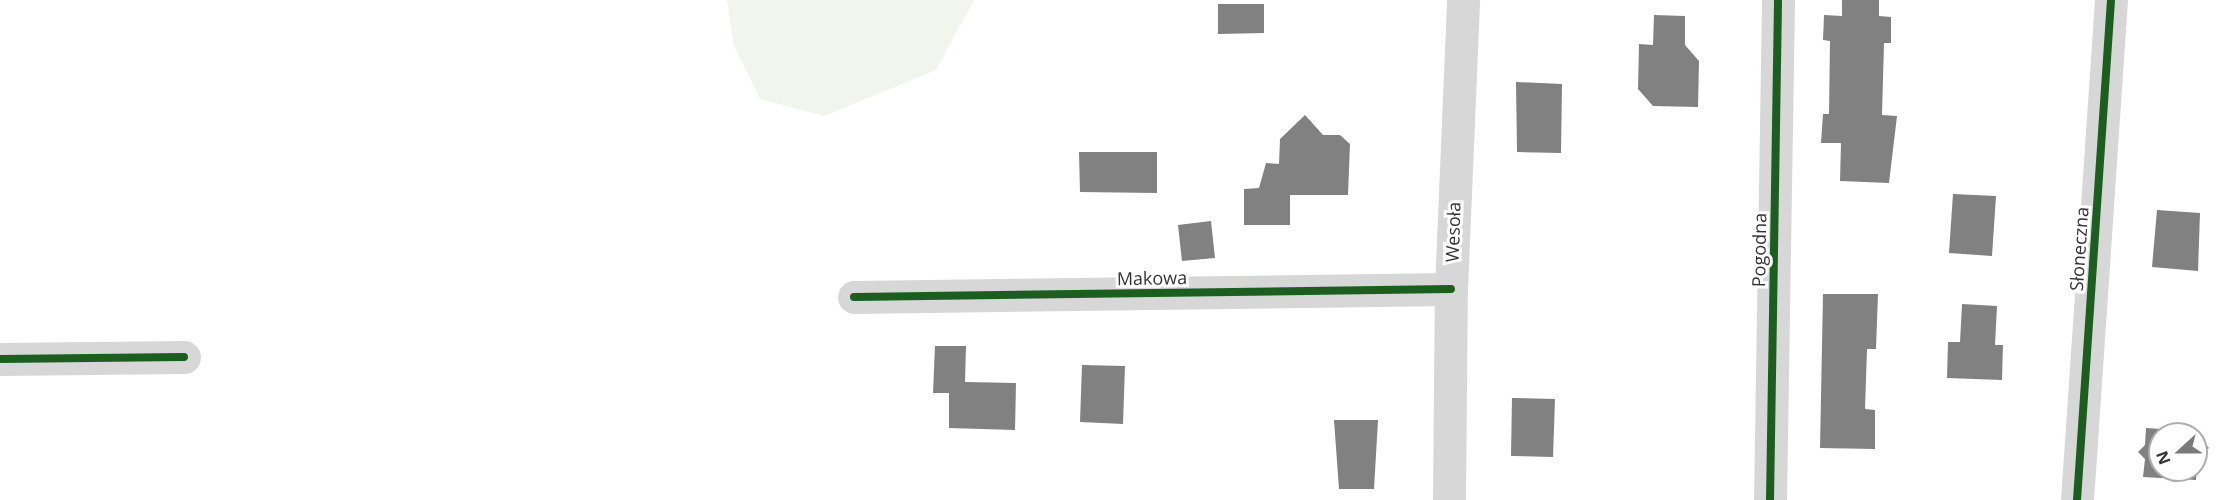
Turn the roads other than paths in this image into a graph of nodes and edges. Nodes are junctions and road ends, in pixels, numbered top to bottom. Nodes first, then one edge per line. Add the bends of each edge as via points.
1 (1463, 0) edge
2 (1778, 0) edge
3 (2112, 0) edge
4 (1451, 289) junction
5 (854, 297) dead end
6 (184, 357) dead end
7 (0, 359) edge
8 (1449, 500) edge
9 (1770, 500) edge
10 (2077, 500) edge

1 - 4 street, Wesoła
2 - 9 street, Pogodna
3 - 10 street, Słoneczna
4 - 5 street, Makowa
4 - 8 street, Wesoła
6 - 7 street

